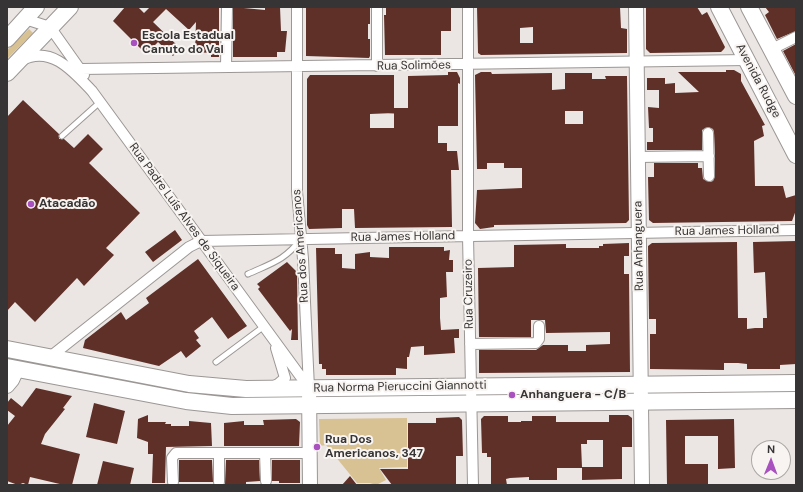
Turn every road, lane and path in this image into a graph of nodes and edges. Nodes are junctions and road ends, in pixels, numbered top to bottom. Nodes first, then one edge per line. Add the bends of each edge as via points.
1 (36, 7) edge
2 (70, 7) edge
3 (227, 7) edge
4 (296, 7) edge
5 (376, 7) edge
6 (468, 7) edge
7 (636, 7) edge
8 (719, 7) edge
9 (749, 7) edge
10 (25, 19) junction
11 (50, 27) junction
12 (796, 37) edge
13 (7, 39) edge
14 (772, 49) junction
15 (747, 60) junction
16 (18, 61) junction
17 (637, 62) junction
18 (467, 65) junction
19 (297, 66) junction
20 (377, 66) junction
21 (226, 67) junction
22 (81, 69) junction
23 (7, 73) edge
24 (92, 91) junction
25 (796, 96) edge
26 (100, 102) junction
27 (708, 133) dead end
28 (62, 136) dead end
29 (709, 156) junction
30 (796, 156) edge
31 (638, 157) junction
32 (709, 176) dead end
33 (796, 230) edge
34 (639, 233) junction
35 (468, 236) junction
36 (301, 238) junction
37 (200, 241) junction
38 (248, 274) dead end
39 (539, 326) dead end
40 (263, 327) junction
41 (275, 344) junction
42 (470, 344) junction
43 (7, 349) edge
44 (50, 357) junction
45 (216, 362) dead end
46 (12, 368) edge
47 (796, 382) edge
48 (640, 384) junction
49 (7, 386) edge
50 (471, 386) junction
51 (309, 388) junction
52 (265, 389) junction
53 (796, 400) edge
54 (640, 402) junction
55 (472, 404) junction
56 (309, 406) junction
57 (219, 453) junction
58 (265, 453) junction
59 (310, 453) junction
60 (266, 481) dead end
61 (173, 482) dead end
62 (219, 482) dead end
63 (310, 485) edge
64 (473, 485) edge
65 (642, 485) edge

1 - 10 main road
2 - 11 main road
3 - 21 street
4 - 19 street, Rua dos Americanos
5 - 20 street
6 - 18 street, Rua Cruzeiro
7 - 17 street, Rua Anhanguera
8 - 15 main road, Avenida Rudge
9 - 14 main road
10 - 11 street
10 - 13 main road
11 - 16 main road
11 - 22 street, Rua Padre Luís Alves de Siqueira
12 - 14 street
14 - 25 main road
15 - 17 street, Rua Solimões
15 - 30 main road, Avenida Rudge
16 - 23 main road
16 - 24 street, Rua Padre Luís Alves de Siqueira via 41,55 57,59
17 - 18 street, Rua Solimões
17 - 31 street, Rua Anhanguera
18 - 20 street, Rua Solimões
18 - 35 street, Rua Cruzeiro
19 - 20 street, Rua Solimões
19 - 21 street, Rua Solimões
19 - 36 street, Rua dos Americanos via 297,191
21 - 22 street, Rua Solimões
22 - 24 street, Rua Padre Luís Alves de Siqueira
24 - 26 street, Rua Padre Luís Alves de Siqueira
26 - 28 lane
26 - 37 street, Rua Padre Luís Alves de Siqueira
27 - 29 street
29 - 31 street
29 - 32 street
31 - 34 street, Rua Anhanguera
33 - 34 street, Rua James Holland
34 - 35 street, Rua James Holland
34 - 48 street, Rua Anhanguera
35 - 36 street, Rua James Holland
35 - 42 street, Rua Cruzeiro
36 - 37 street, Rua James Holland
36 - 38 lane via 282,258
36 - 51 street, Rua dos Americanos
37 - 40 street, Rua Padre Luís Alves de Siqueira
37 - 44 street
39 - 42 street via 539,339 536,342
40 - 41 street, Rua Padre Luís Alves de Siqueira
40 - 45 lane
41 - 51 street, Rua Padre Luís Alves de Siqueira
41 - 52 street, Rua Padre Luís Alves de Siqueira via 285,378
42 - 50 street, Rua Cruzeiro
43 - 44 main road, Rua Norma Pieruccini Giannotti
44 - 52 main road, Rua Norma Pieruccini Giannotti via 207,386
46 - 49 street via 12,380
46 - 56 main road, Rua Norma Pieruccini Giannotti via 133,392 212,404 245,407
47 - 48 main road, Rua Norma Pieruccini Giannotti
48 - 50 main road, Rua Norma Pieruccini Giannotti
48 - 54 street, Rua Anhanguera
50 - 51 main road, Rua Norma Pieruccini Giannotti
50 - 55 street, Rua Cruzeiro
51 - 52 main road, Rua Norma Pieruccini Giannotti
51 - 56 street, Rua dos Americanos
53 - 54 main road, Rua Norma Pieruccini Giannotti
54 - 55 main road, Rua Norma Pieruccini Giannotti
54 - 65 street, Rua Anhanguera
55 - 56 main road, Rua Norma Pieruccini Giannotti
55 - 64 street, Rua Cruzeiro
56 - 59 street, Rua dos Americanos
57 - 58 street
57 - 61 street via 175,454 172,458
57 - 62 street
58 - 59 street
58 - 60 street
59 - 63 street, Rua dos Americanos

